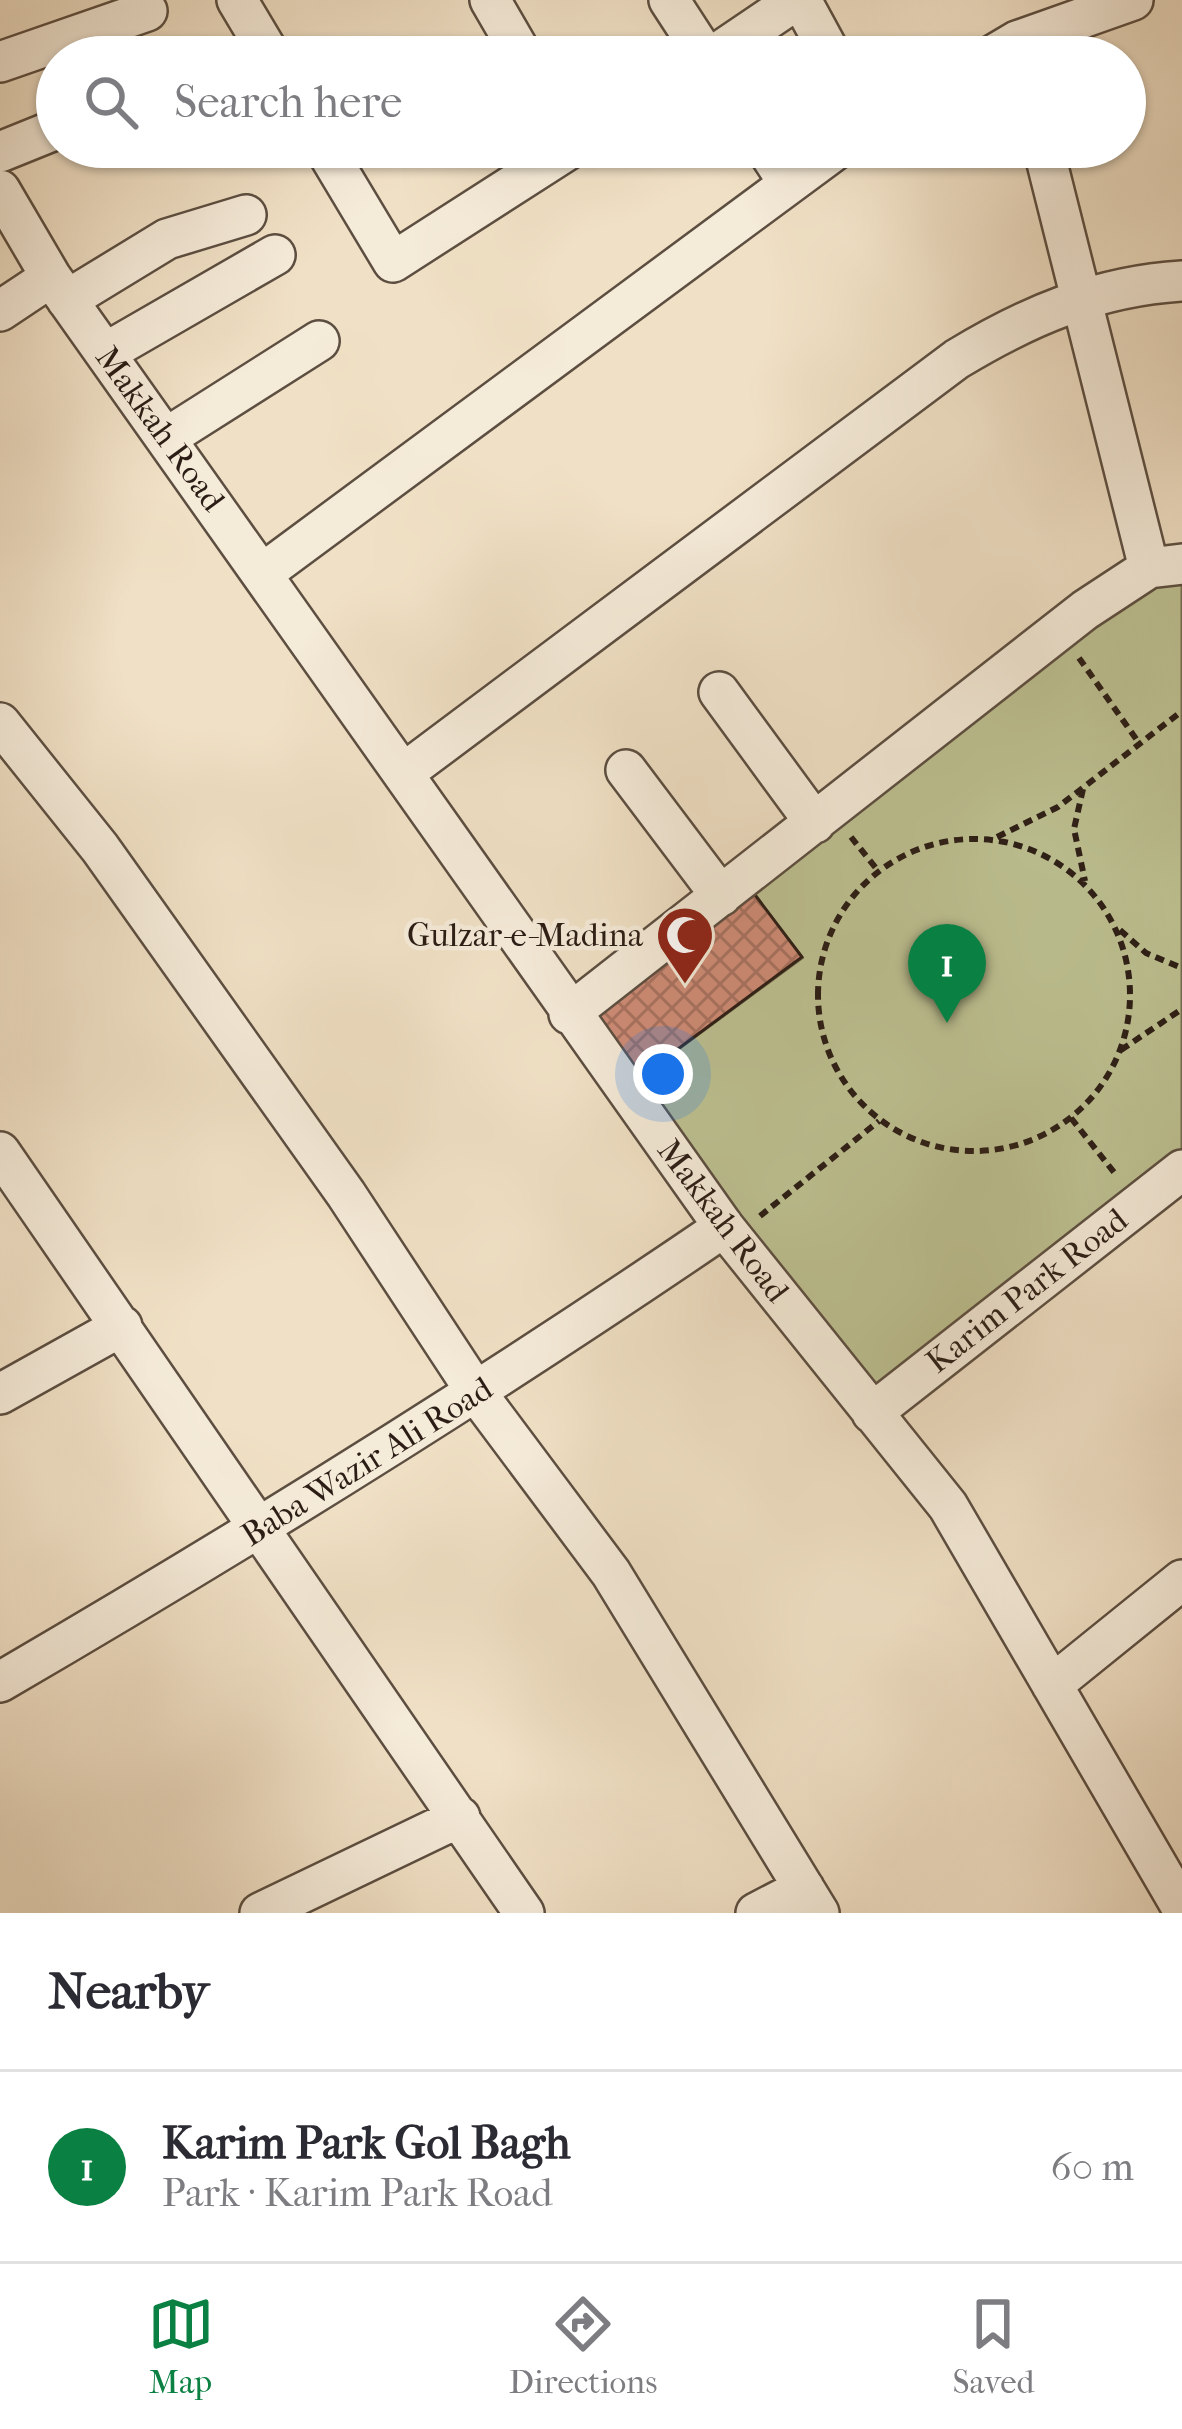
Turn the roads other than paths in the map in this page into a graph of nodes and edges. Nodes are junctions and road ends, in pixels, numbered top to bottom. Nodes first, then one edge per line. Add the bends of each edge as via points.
1 (237, 0) edge
2 (490, 0) edge
3 (670, 0) edge
4 (798, 0) edge
5 (1132, 0) edge
6 (146, 11) dead end
7 (74, 36) edge
8 (258, 36) edge
9 (511, 36) edge
10 (695, 36) edge
11 (742, 36) edge
12 (819, 36) edge
13 (1047, 36) edge
14 (36, 49) edge
15 (0, 62) edge
16 (36, 137) edge
17 (0, 152) edge
18 (337, 168) edge
19 (539, 168) edge
20 (779, 168) edge
21 (808, 168) edge
22 (1048, 168) edge
23 (788, 182) junction
24 (0, 190) edge
25 (246, 215) dead end
26 (275, 255) dead end
27 (1182, 281) edge
28 (59, 288) junction
29 (1081, 299) junction
30 (0, 311) edge
31 (319, 341) dead end
32 (105, 353) junction
33 (166, 438) junction
34 (1165, 566) edge
35 (263, 573) junction
36 (719, 692) dead end
37 (0, 723) edge
38 (626, 770) dead end
39 (405, 772) junction
40 (823, 817) junction
41 (721, 896) junction
42 (569, 1014) junction
43 (0, 1152) edge
44 (1182, 1170) edge
45 (728, 1233) junction
46 (122, 1326) junction
47 (0, 1394) edge
48 (478, 1395) junction
49 (872, 1412) junction
50 (264, 1528) junction
51 (1182, 1580) edge
52 (0, 1682) edge
53 (1052, 1684) junction
54 (460, 1817) junction
55 (330, 1898) edge
56 (812, 1901) edge
57 (1182, 1909) edge
58 (260, 1913) edge
59 (524, 1913) edge
60 (756, 1913) edge

1 - 8 street
2 - 9 street
3 - 10 street
4 - 11 street
4 - 12 street
5 - 13 street
6 - 7 street
14 - 15 street
16 - 17 street
18 - 19 street via 393,262
20 - 23 street
21 - 23 street
22 - 29 street
23 - 35 street
24 - 28 street, Makkah Road
25 - 28 street via 167,238
26 - 32 street
27 - 29 street
28 - 30 street
28 - 32 street, Makkah Road
29 - 34 street
29 - 39 street via 1024,319 957,359
31 - 33 street
32 - 33 street, Makkah Road
33 - 35 street, Makkah Road
34 - 40 street via 1060,631
35 - 39 street, Makkah Road
36 - 40 street
37 - 48 street via 128,887
38 - 41 street
39 - 42 street, Makkah Road
40 - 41 street
41 - 42 street
42 - 45 street, Makkah Road
43 - 46 street
44 - 49 street, Karim Park Road
45 - 48 street, Baba Wazir Ali Road
45 - 49 street, Makkah Road
46 - 47 street
46 - 50 street
48 - 50 street, Baba Wazir Ali Road
48 - 56 street via 611,1573
49 - 53 street, Makkah Road via 948,1506
50 - 52 street, Baba Wazir Ali Road
50 - 54 street
51 - 53 street
53 - 57 street, Makkah Road
54 - 55 street
54 - 59 street
55 - 58 street
56 - 60 street

